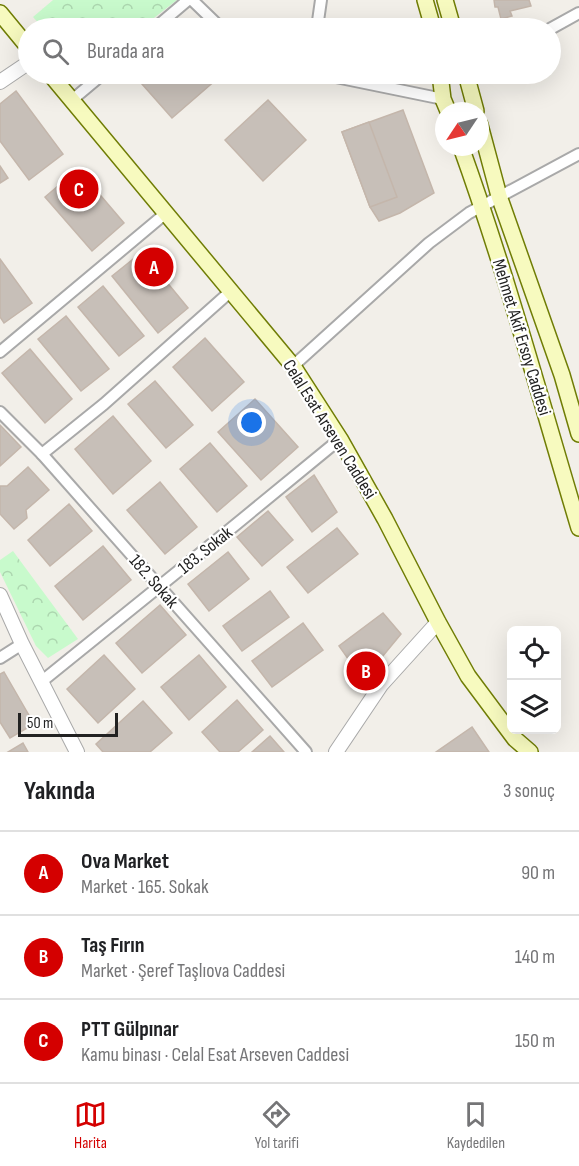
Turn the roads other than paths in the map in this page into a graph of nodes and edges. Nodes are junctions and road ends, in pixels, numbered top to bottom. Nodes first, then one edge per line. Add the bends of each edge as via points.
1 (190, 0) edge
2 (321, 0) edge
3 (425, 0) edge
4 (445, 0) edge
5 (0, 13) edge
6 (579, 13) edge
7 (168, 18) edge
8 (210, 18) edge
9 (318, 18) edge
10 (430, 18) edge
11 (450, 18) edge
12 (561, 23) edge
13 (18, 35) edge
14 (18, 69) edge
15 (0, 81) edge
16 (58, 84) edge
17 (91, 84) edge
18 (361, 84) edge
19 (442, 84) edge
20 (471, 84) edge
21 (72, 100) junction
22 (435, 102) edge
23 (445, 102) edge
24 (474, 102) edge
25 (579, 154) edge
26 (464, 156) edge
27 (488, 156) edge
28 (499, 196) junction
29 (482, 206) junction
30 (166, 213) junction
31 (231, 291) junction
32 (0, 352) edge
33 (293, 366) junction
34 (0, 412) edge
35 (579, 434) edge
36 (340, 439) junction
37 (42, 454) junction
38 (579, 528) edge
39 (159, 587) junction
40 (0, 595) edge
41 (438, 622) junction
42 (22, 644) junction
43 (0, 658) edge
44 (41, 682) junction
45 (77, 752) edge
46 (306, 752) edge
47 (336, 752) edge
48 (530, 752) edge

1 - 7 street
1 - 8 street
2 - 9 street
3 - 10 main road
4 - 11 main road
5 - 13 main road
6 - 12 street
14 - 15 street
16 - 21 main road, Celal Esat Arseven Caddesi
17 - 21 street
18 - 22 street
19 - 23 main road
20 - 24 main road
21 - 30 main road, Celal Esat Arseven Caddesi
25 - 28 street
26 - 29 main road, Mehmet Akif Ersoy Caddesi
27 - 28 main road, Mehmet Akif Ersoy Caddesi
28 - 29 street
28 - 35 main road, Mehmet Akif Ersoy Caddesi
29 - 33 street via 429,243
29 - 38 main road, Mehmet Akif Ersoy Caddesi
30 - 31 main road, Celal Esat Arseven Caddesi
30 - 32 street
31 - 33 main road, Celal Esat Arseven Caddesi
31 - 37 street
33 - 36 main road, Celal Esat Arseven Caddesi
34 - 37 street, 182. Sokak
36 - 39 street, 183. Sokak
36 - 41 main road, Celal Esat Arseven Caddesi
37 - 39 street, 182. Sokak
39 - 44 street, 183. Sokak
39 - 46 street, 182. Sokak
40 - 42 street
41 - 47 street via 381,685
41 - 48 main road, Celal Esat Arseven Caddesi via 468,676 515,739
42 - 43 street
42 - 44 street
44 - 45 street

